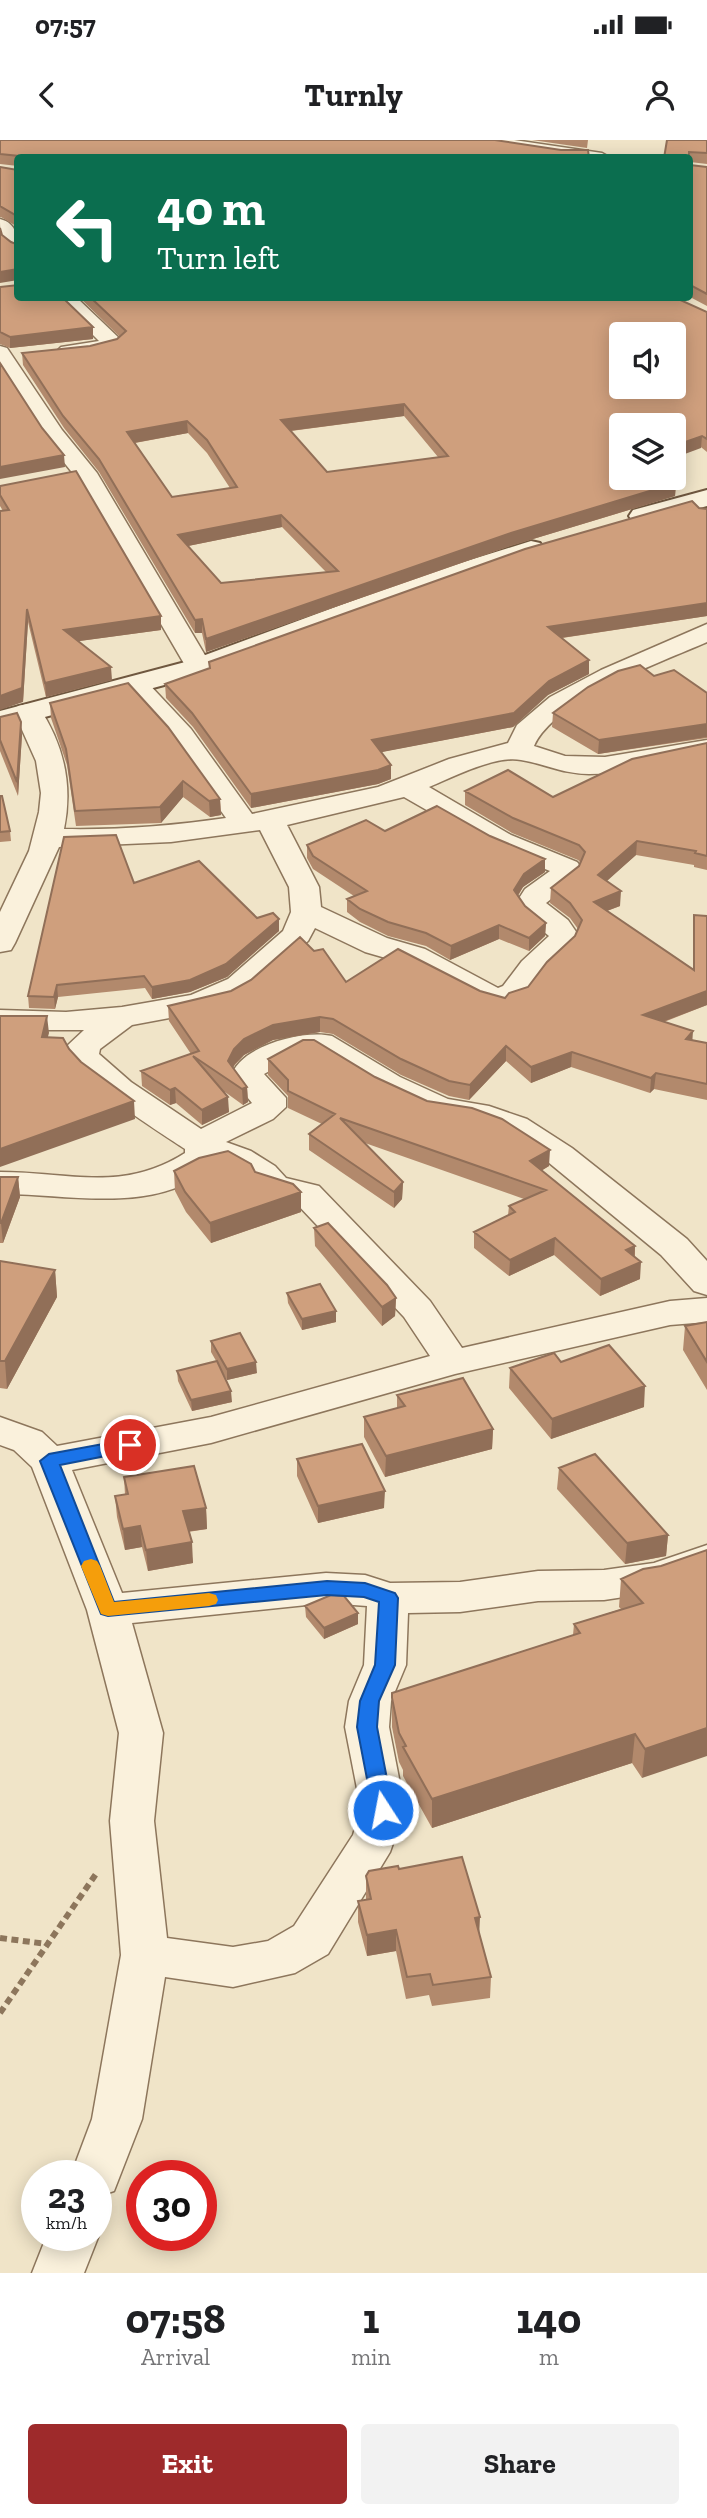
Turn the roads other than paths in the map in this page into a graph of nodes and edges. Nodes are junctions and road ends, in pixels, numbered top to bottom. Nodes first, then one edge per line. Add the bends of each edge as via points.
1 (477, 140) edge
2 (507, 151) edge
3 (548, 154) edge
4 (0, 225) edge
5 (14, 242) edge
6 (69, 301) edge
7 (2, 355) edge
8 (85, 472) junction
9 (61, 477) edge
10 (702, 504) edge
11 (619, 522) edge
12 (558, 540) edge
13 (707, 632) edge
14 (199, 667) junction
15 (136, 685) junction
16 (14, 716) edge
17 (707, 748) edge
18 (518, 751) junction
19 (408, 787) junction
20 (256, 820) junction
21 (48, 838) junction
22 (306, 912) junction
23 (0, 943) edge
24 (122, 1017) junction
25 (0, 1020) edge
26 (202, 1144) junction
27 (0, 1183) edge
28 (707, 1283) edge
29 (707, 1310) edge
30 (453, 1362) junction
31 (0, 1430) edge
32 (49, 1461) junction
33 (707, 1560) edge
34 (388, 1598) junction
35 (108, 1609) junction
36 (145, 1955) junction
37 (102, 2160) edge
38 (67, 2251) edge
39 (58, 2273) edge

1 - 2 street
2 - 3 street
4 - 5 street
6 - 7 street via 113,343 35,355
7 - 8 street via 53,434
8 - 9 street
8 - 14 street
10 - 11 street
12 - 14 street
13 - 18 street via 553,708 528,730
14 - 15 street
15 - 16 street
15 - 20 street
16 - 21 street via 48,752 55,792
17 - 18 street via 601,765 569,765
18 - 19 street via 484,757
19 - 20 street
19 - 22 street via 501,841 567,868 567,873 531,903 561,929 561,942 514,993 492,997 414,956 376,945
20 - 21 street via 100,840
20 - 22 street via 304,887
21 - 23 street
22 - 24 street via 298,935 239,986 196,1004
24 - 25 street via 66,1022
24 - 26 street via 84,1045 83,1057 119,1089
26 - 27 street via 202,1157 185,1170 135,1188
26 - 28 street via 211,1135 269,1107 269,1098 247,1077 249,1069 296,1044 321,1043 388,1084 440,1108 477,1113 516,1126 560,1155 674,1247
26 - 30 street via 239,1158 263,1172 274,1185 307,1194 417,1309
29 - 30 street via 670,1313
30 - 32 street via 211,1430
31 - 32 street via 28,1441
32 - 35 street
33 - 34 street via 657,1577 604,1584 538,1586 460,1597
34 - 35 street via 365,1590 327,1588
34 - 36 street via 385,1665 370,1701 367,1727 383,1810 373,1839 311,1940 278,1959 233,1968
35 - 36 street via 141,1733 132,1821
36 - 37 street via 117,2119
38 - 39 street

